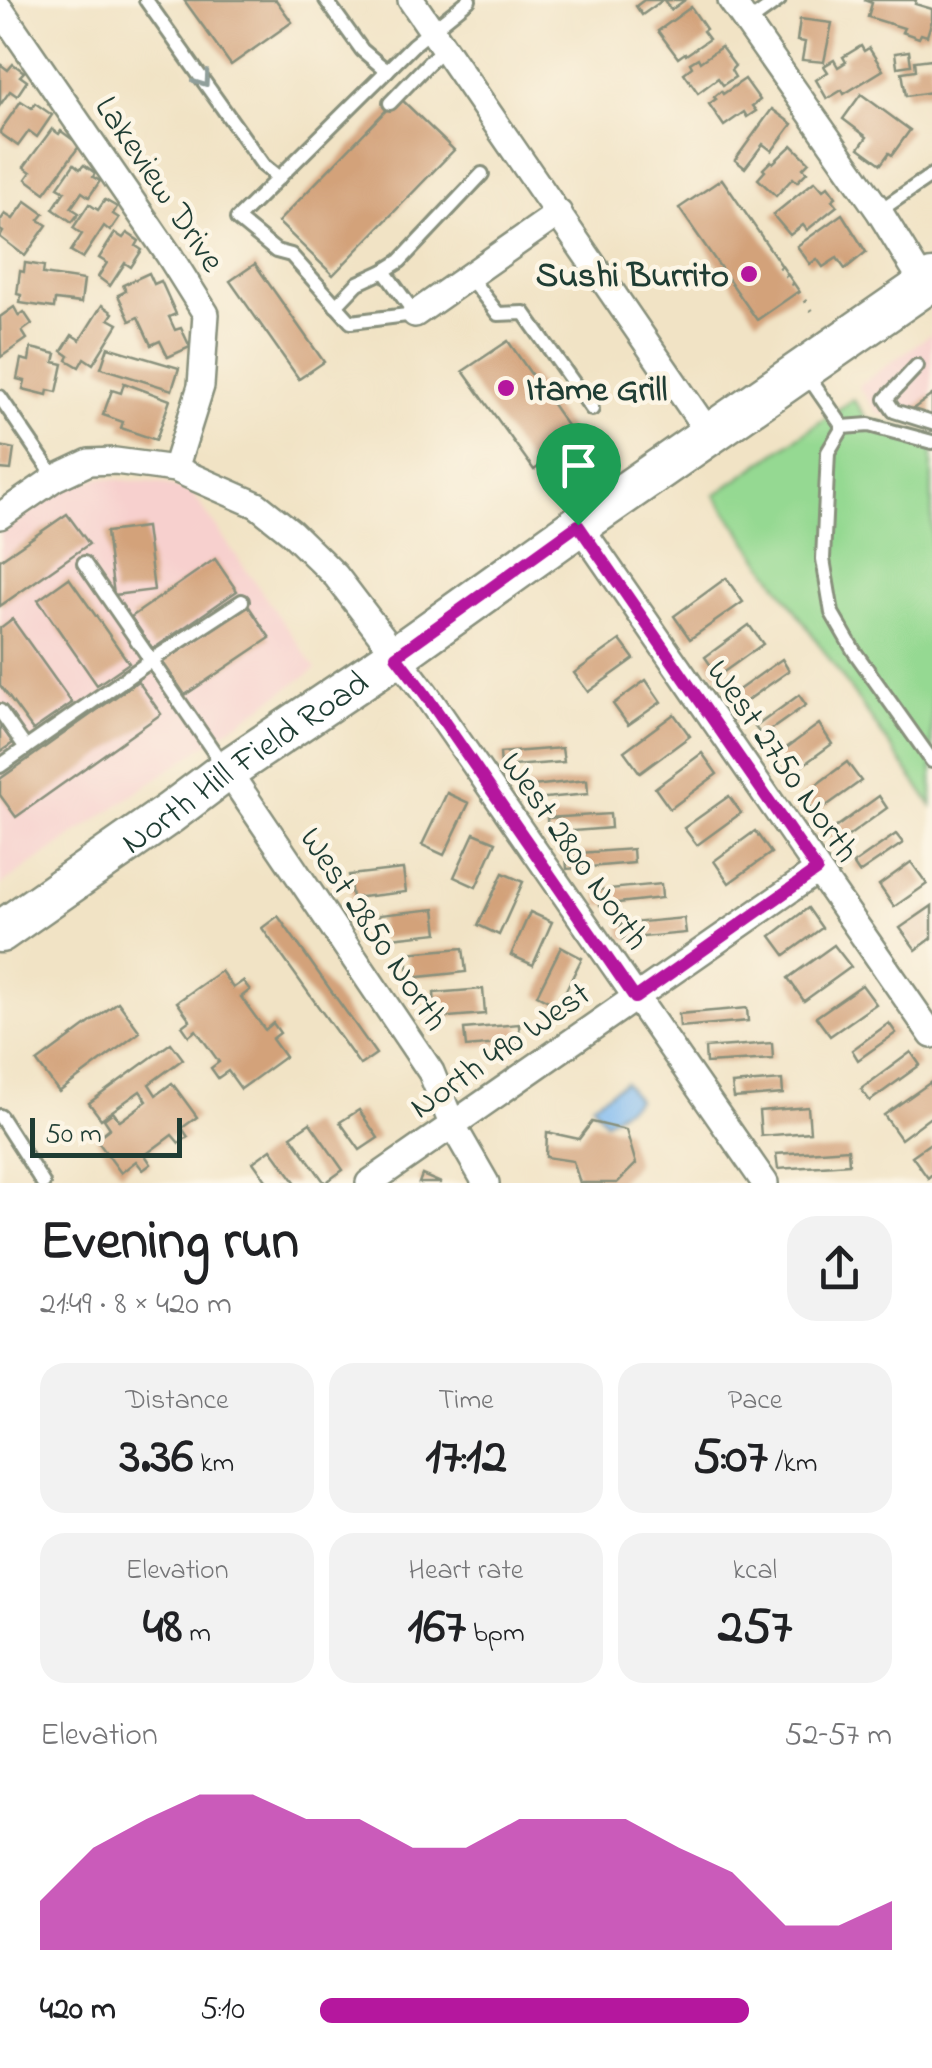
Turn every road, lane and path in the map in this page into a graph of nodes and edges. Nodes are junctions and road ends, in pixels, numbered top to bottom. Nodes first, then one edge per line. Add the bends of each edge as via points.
1 (146, 0) edge
2 (326, 0) edge
3 (410, 0) edge
4 (468, 0) edge
5 (730, 0) edge
6 (779, 0) edge
7 (0, 9) edge
8 (746, 23) junction
9 (437, 38) junction
10 (387, 71) junction
11 (390, 103) dead end
12 (482, 174) dead end
13 (932, 174) edge
14 (279, 178) junction
15 (879, 211) junction
16 (559, 213) junction
17 (780, 266) dead end
18 (384, 271) junction
19 (468, 275) junction
20 (928, 283) edge
21 (336, 306) junction
22 (812, 311) dead end
23 (415, 314) junction
24 (917, 366) dead end
25 (803, 369) junction
26 (0, 397) edge
27 (592, 409) dead end
28 (932, 423) edge
29 (843, 427) junction
30 (710, 434) junction
31 (932, 442) edge
32 (175, 470) junction
33 (55, 478) junction
34 (0, 516) edge
35 (578, 525) junction
36 (84, 563) dead end
37 (242, 601) dead end
38 (396, 656) junction
39 (152, 660) junction
40 (0, 711) edge
41 (26, 748) junction
42 (932, 761) edge
43 (0, 766) edge
44 (227, 770) junction
45 (817, 870) junction
46 (0, 932) edge
47 (635, 998) junction
48 (932, 1035) edge
49 (0, 1116) edge
50 (452, 1124) junction
51 (38, 1179) edge
52 (369, 1183) edge
53 (486, 1183) edge
54 (765, 1183) edge

1 -> 14 lane via 263,165
2 - 10 lane via 362,50
3 - 9 street
4 - 9 lane
5 - 8 street
6 - 8 lane
7 - 32 street, Lakeview Drive via 206,314 202,386
8 - 15 street
9 - 10 lane
9 - 11 lane
9 - 16 street
10 - 14 lane
12 - 18 lane
13 - 15 lane
14 - 21 lane via 237,219 291,256
15 - 20 street
16 - 19 street
16 - 30 street
17 - 22 path
18 - 21 lane via 358,283
18 - 23 lane
19 - 23 street
19 - 27 lane via 498,314 524,313
20 - 25 main road, North Hill Field Road
21 - 23 lane via 351,322
24 - 28 lane via 886,399 894,412
25 - 29 lane
25 - 30 main road, North Hill Field Road
26 - 33 lane
29 - 31 lane via 869,425
29 - 42 lane via 828,452 824,559 832,613
30 - 35 main road, North Hill Field Road
32 - 33 street, West 2800 North via 89,462
32 - 38 street, West 2800 North via 257,505 291,532 336,576
33 - 34 street, West 2800 North
35 - 38 main road, North Hill Field Road
35 - 45 street, West 2750 North
36 - 39 lane
37 - 39 lane
38 - 44 main road, North Hill Field Road
38 - 47 street, West 2800 North
39 - 41 lane
39 - 44 lane
40 - 41 lane
41 - 43 lane
44 - 46 main road, North Hill Field Road
44 - 50 street, West 2850 North via 431,1072
45 - 47 street, North 490 West
45 - 48 street, West 2750 North
47 - 50 street, North 490 West
47 - 54 street, West 2800 North
49 - 51 lane
50 - 52 street, North 490 West
50 - 53 street, West 2850 North

